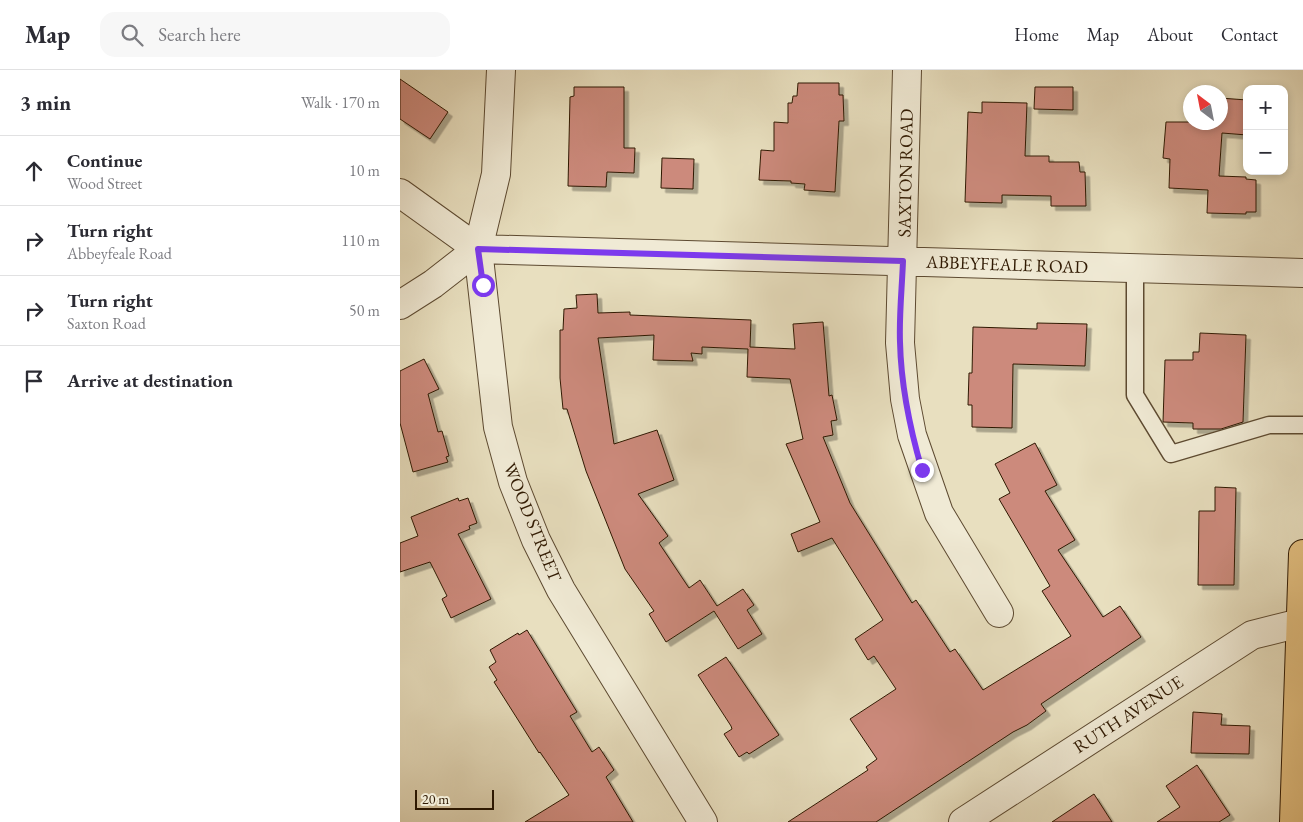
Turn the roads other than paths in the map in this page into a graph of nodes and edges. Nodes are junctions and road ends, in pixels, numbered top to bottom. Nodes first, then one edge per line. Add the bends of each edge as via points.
1 (501, 70) edge
2 (908, 70) edge
3 (400, 193) edge
4 (478, 249) junction
5 (903, 261) junction
6 (1135, 268) junction
7 (1303, 273) edge
8 (400, 305) edge
9 (1303, 425) edge
10 (1303, 554) edge
11 (999, 613) dead end
12 (1300, 623) junction
13 (704, 822) edge
14 (963, 822) edge
15 (1294, 822) edge

1 - 4 street, WOOD STREET via 496,174
2 - 5 street, SAXTON ROAD
3 - 4 street
4 - 5 street, ABBEYFEALE ROAD
4 - 8 street
4 - 13 street, WOOD STREET via 498,427 512,482 561,590
5 - 6 street, ABBEYFEALE ROAD
5 - 11 street, SAXTON ROAD via 900,342 912,436 939,513
6 - 7 street, ABBEYFEALE ROAD
6 - 9 lane via 1135,395 1170,454 1269,425
10 - 12 main road
12 - 14 street, RUTH AVENUE via 1252,635
12 - 15 main road

